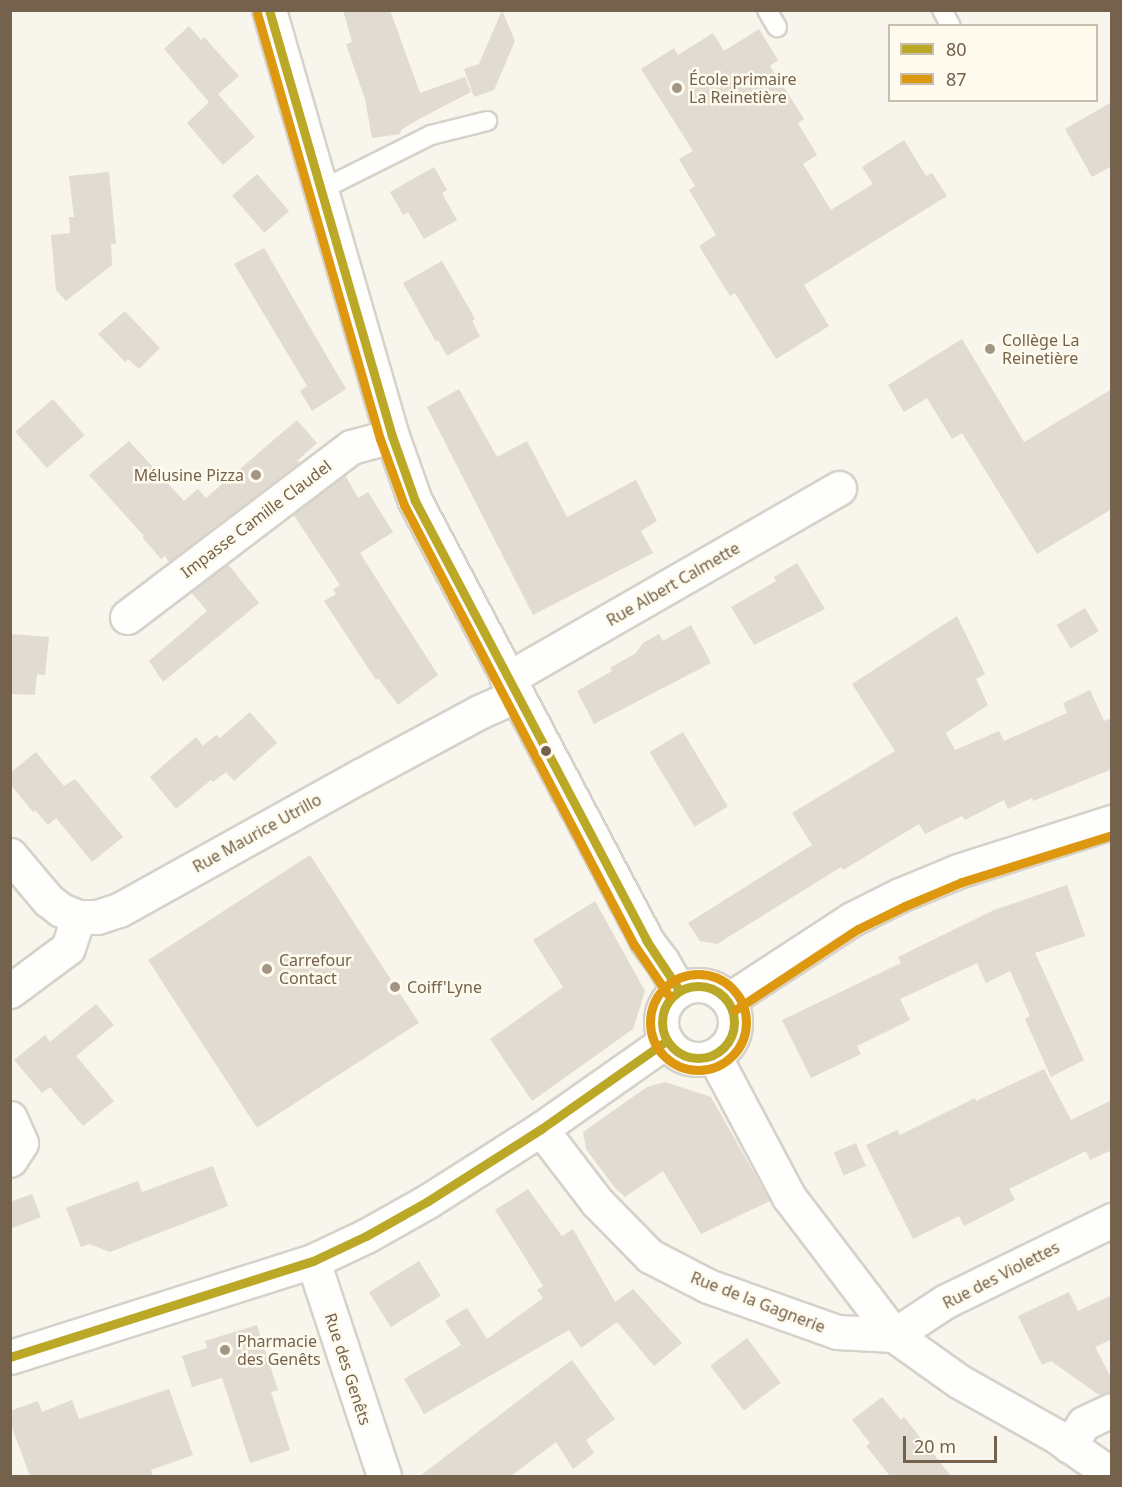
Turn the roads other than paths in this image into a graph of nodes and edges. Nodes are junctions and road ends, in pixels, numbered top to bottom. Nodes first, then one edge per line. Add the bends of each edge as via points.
1 (269, 10) edge
2 (767, 10) edge
3 (942, 10) edge
4 (950, 24) edge
5 (777, 27) dead end
6 (487, 120) dead end
7 (321, 190) junction
8 (392, 436) junction
9 (839, 488) dead end
10 (127, 616) dead end
11 (512, 687) junction
12 (1112, 822) edge
13 (10, 855) edge
14 (78, 917) junction
15 (679, 990) junction
16 (10, 991) edge
17 (728, 1000) junction
18 (666, 1041) junction
19 (714, 1056) junction
20 (10, 1118) edge
21 (541, 1129) junction
22 (10, 1160) edge
23 (1112, 1220) edge
24 (313, 1261) junction
25 (894, 1335) junction
26 (10, 1357) edge
27 (1112, 1410) edge
28 (1069, 1446) junction
29 (1112, 1475) edge
30 (384, 1476) edge

1 - 7 street
2 - 5 lane
3 - 4 lane
6 - 7 lane via 431,135
7 - 8 street
8 - 10 street, Impasse Camille Claudel via 351,447
8 - 11 street via 415,501
9 - 11 street, Rue Albert Calmette
11 - 14 street, Rue Maurice Utrillo via 479,712 119,910 97,917
11 - 15 street via 646,940
12 - 17 street via 958,870 900,895 852,919
13 - 14 street via 48,900
14 - 16 street via 68,948
15 - 17 street via 696,985 714,988
15 - 18 street via 665,1004 661,1022
17 - 19 street via 736,1020 730,1041
18 - 19 street via 679,1054 696,1059
18 - 21 street
19 - 25 street via 789,1197
20 - 22 street via 21,1143
21 - 24 street via 428,1201
21 - 25 street, Rue de la Gagnerie via 597,1202 650,1256 708,1286 837,1332
23 - 25 street, Rue des Violettes via 946,1300
24 - 26 street
24 - 30 street, Rue des Genêts
25 - 28 street via 960,1382
27 - 28 street via 1084,1423
28 - 29 street

